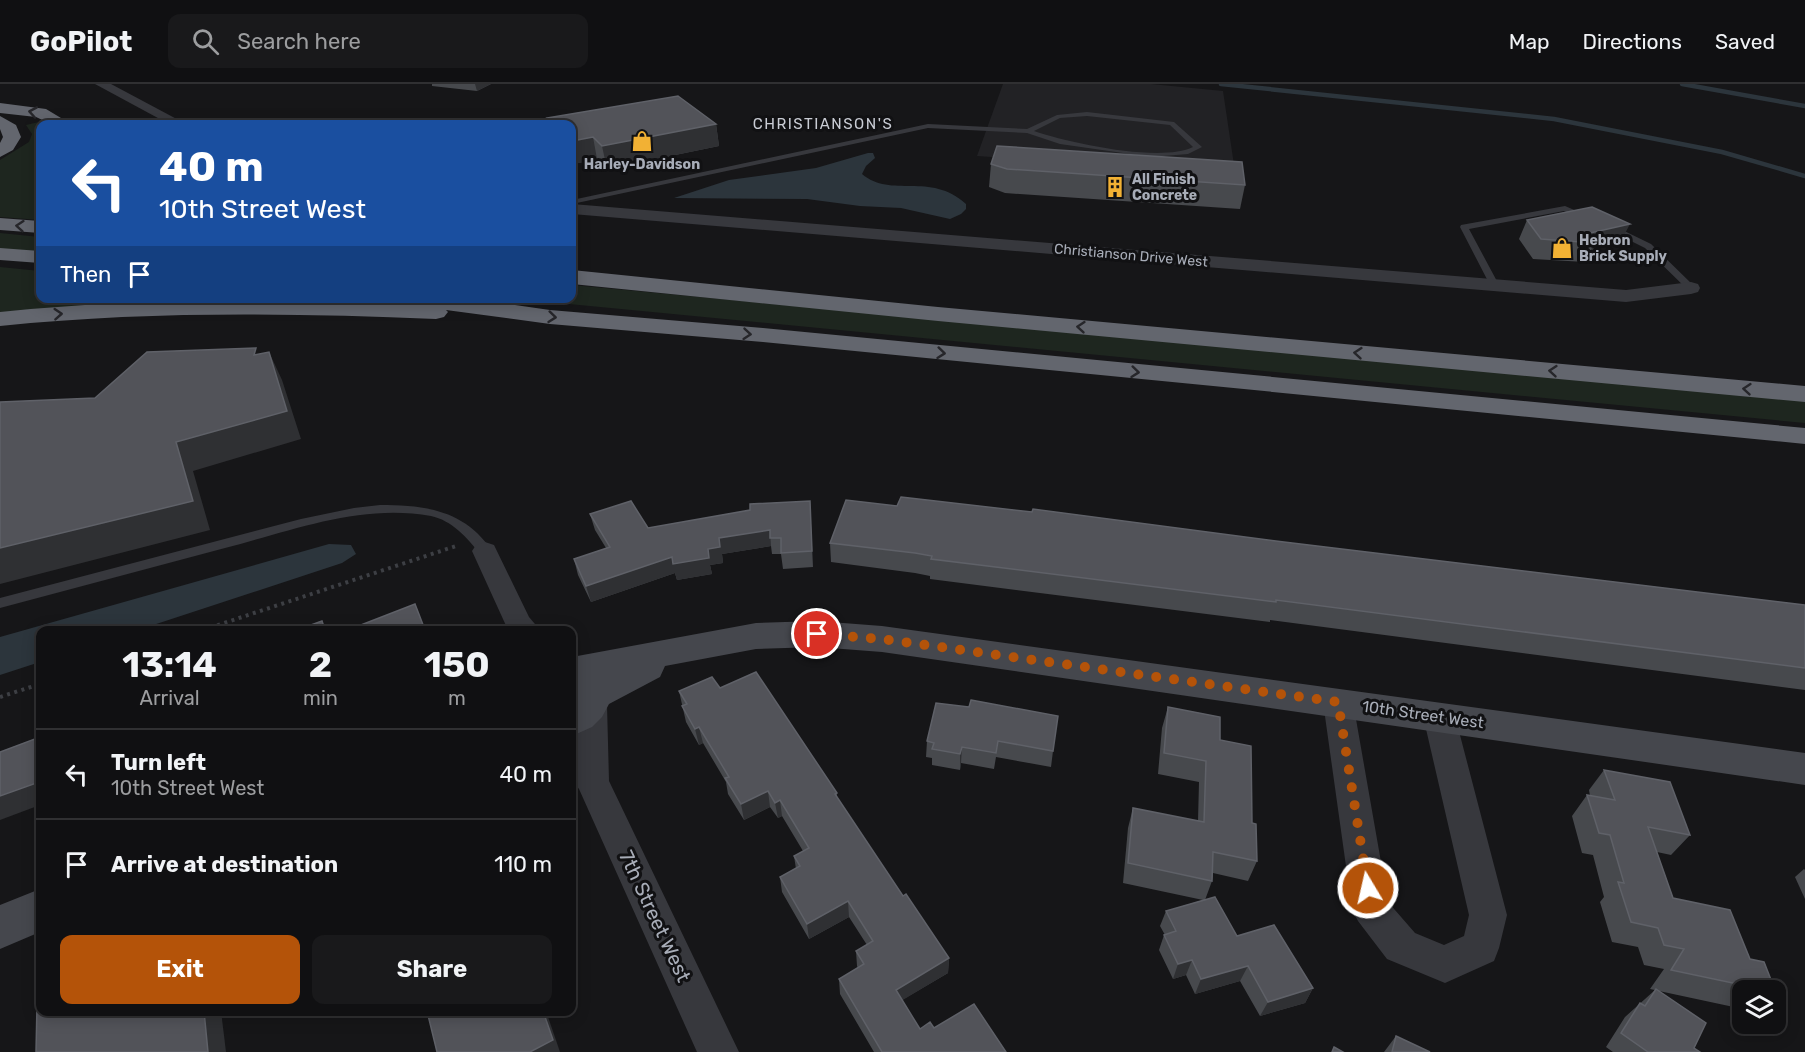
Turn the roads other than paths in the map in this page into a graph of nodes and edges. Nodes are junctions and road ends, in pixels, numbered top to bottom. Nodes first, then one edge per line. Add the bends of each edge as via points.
1 (102, 84) edge
2 (0, 108) edge
3 (55, 120) edge
4 (172, 120) edge
5 (0, 121) edge
6 (1028, 131) junction
7 (0, 152) edge
8 (576, 201) edge
9 (576, 209) edge
10 (1595, 221) edge
11 (0, 224) edge
12 (1605, 225) edge
13 (36, 227) edge
14 (0, 254) edge
15 (36, 257) edge
16 (579, 277) edge
17 (1494, 285) junction
18 (1691, 288) joint
19 (445, 303) edge
20 (507, 312) junction
21 (0, 319) edge
22 (1805, 394) edge
23 (1805, 436) edge
24 (481, 545) joint
25 (0, 603) edge
26 (520, 626) edge
27 (582, 691) edge
28 (1338, 702) junction
29 (1439, 716) junction
30 (1805, 769) edge
31 (582, 770) edge
32 (36, 912) edge
33 (0, 927) edge
34 (718, 1052) edge

1 - 4 street
3 -> 2 highway via 40,112
5 - 7 highway via 10,129 12,137
6 - 6 lane via 1060,142 1151,155 1171,155 1198,147 1172,123 1148,119 1059,116
6 - 8 lane via 928,126
9 - 17 street, Christianson Drive West
10 - 17 lane via 1565,208 1464,227
13 -> 11 highway
12 - 18 lane via 1648,246
14 - 15 highway
22 -> 16 highway
17 - 18 street, Christianson Drive West via 1626,296
19 - 20 highway
21 -> 20 highway via 114,309 225,306
20 -> 23 highway
24 - 25 lane via 454,520 433,512 370,510 281,529
24 - 26 street
27 - 28 street, 10th Street West via 684,650 756,636 817,634 882,639
27 - 31 street, 7th Street West
28 - 29 street, 10th Street West
28 - 29 street via 1371,909 1401,946 1444,964 1480,948 1488,915
29 - 30 street, 10th Street West
31 - 34 street, 7th Street West
32 - 33 street

